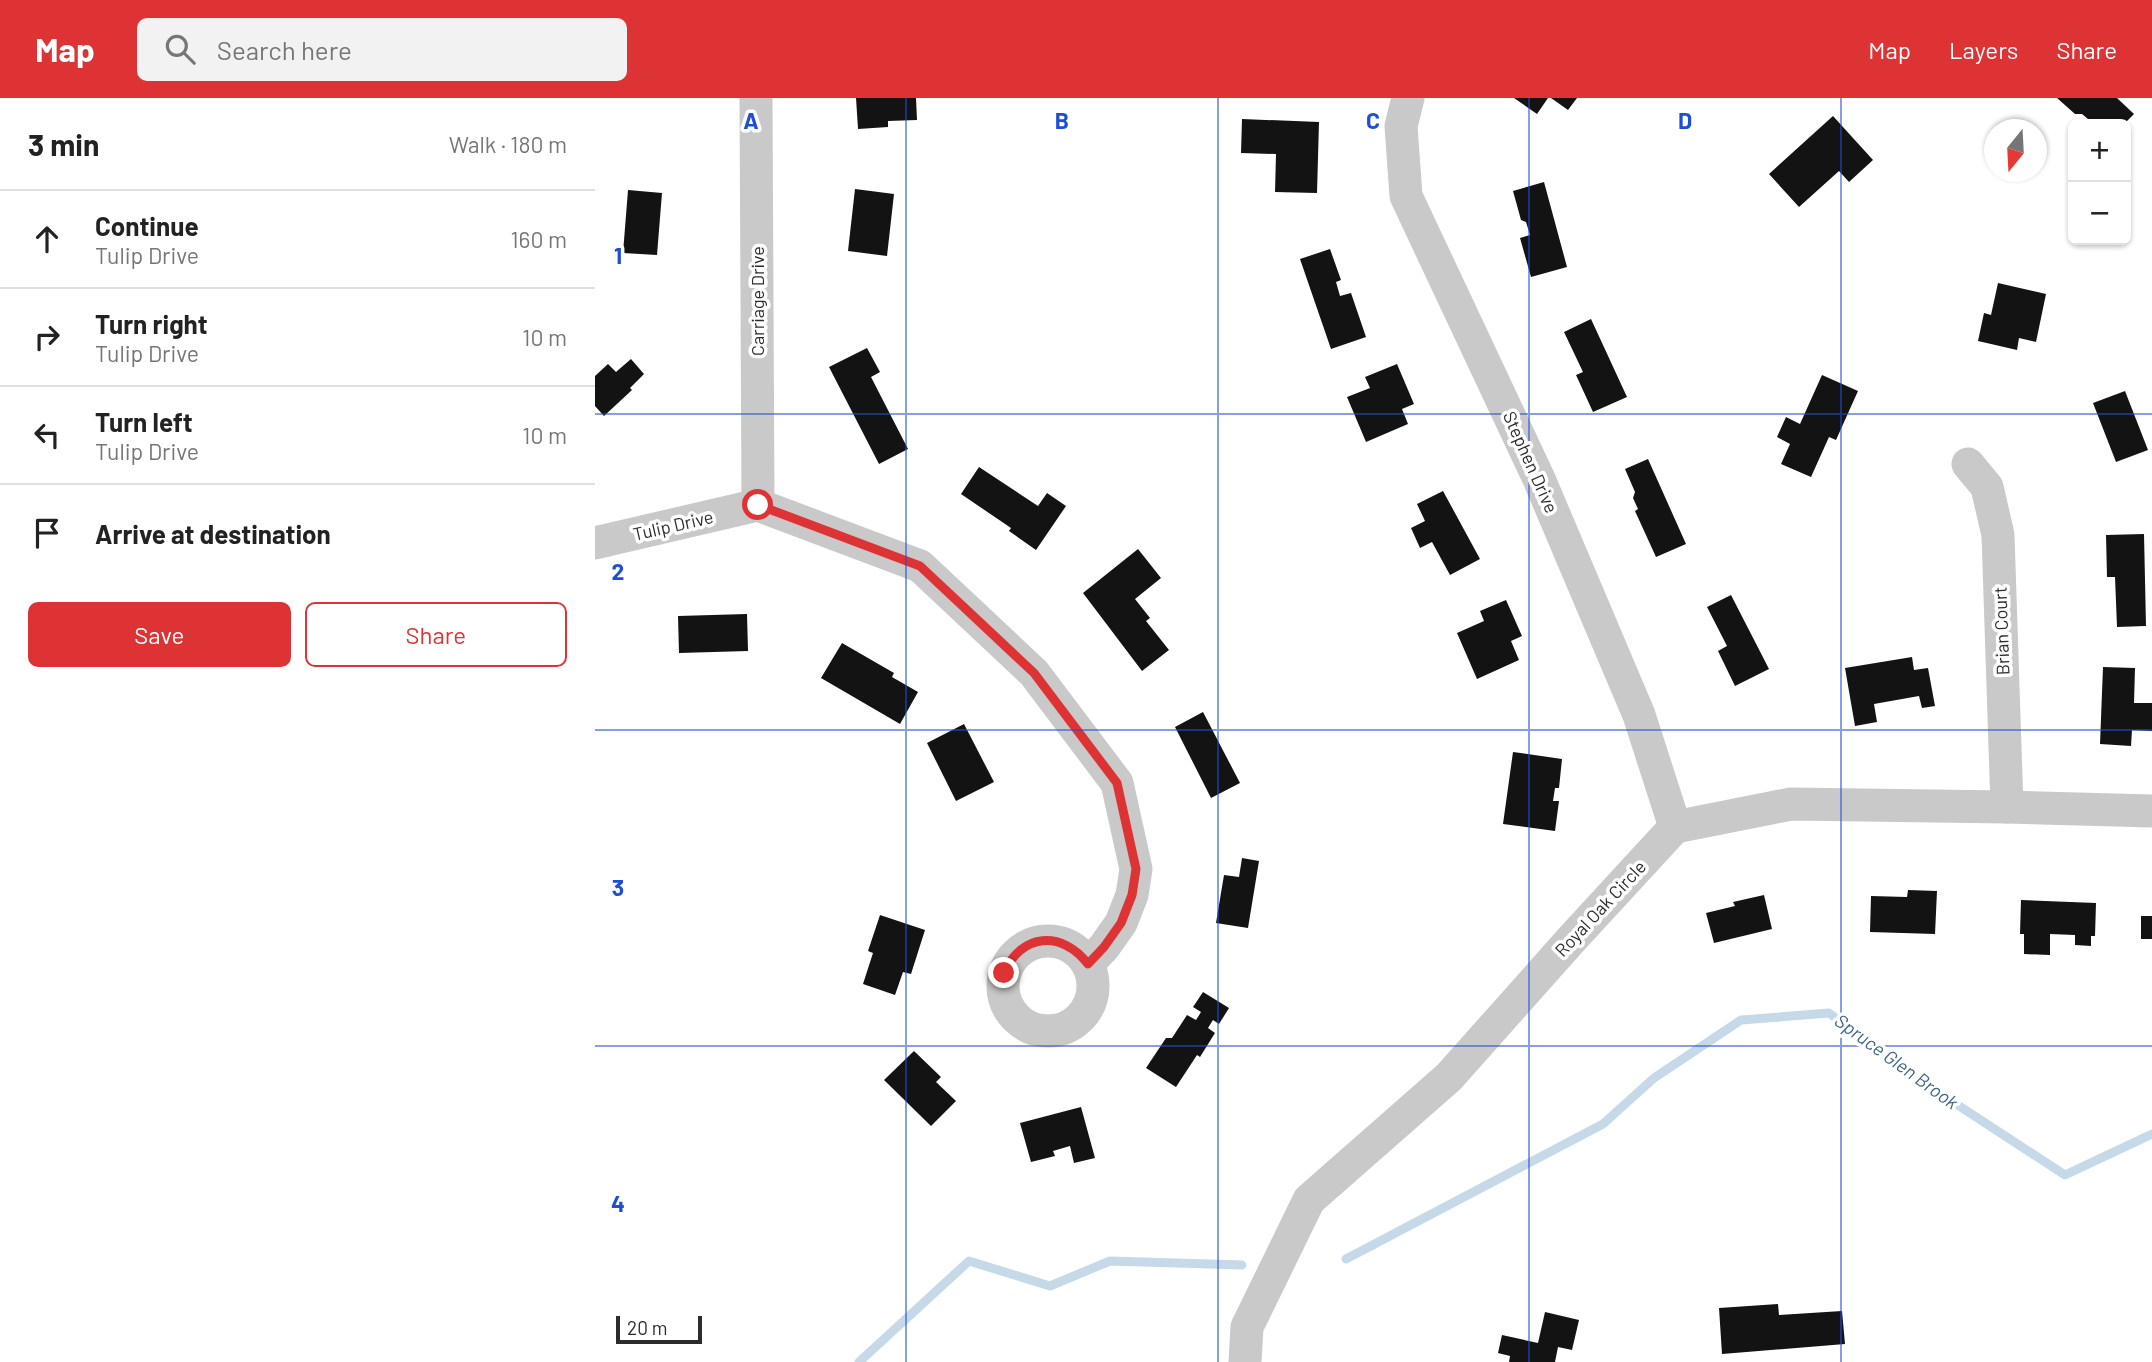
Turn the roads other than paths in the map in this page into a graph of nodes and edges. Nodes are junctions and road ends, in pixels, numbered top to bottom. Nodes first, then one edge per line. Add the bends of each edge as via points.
1 (756, 98) edge
2 (1408, 98) edge
3 (1968, 464) dead end
4 (758, 505) junction
5 (595, 543) edge
6 (2007, 807) junction
7 (2152, 811) edge
8 (1675, 827) junction
9 (1088, 964) dead end
10 (1245, 1362) edge

1 - 4 street, Carriage Drive
2 - 8 street, Stephen Drive via 1401,126 1406,196 1539,479 1639,715
3 - 6 street, Brian Court via 1987,487 1998,535
4 - 5 street, Tulip Drive
4 - 9 street via 920,566 1034,673 1117,783 1136,869 1132,895 1121,923
6 - 7 street
6 - 8 street via 1791,804
8 - 10 street, Royal Oak Circle via 1449,1077 1309,1200 1247,1328

